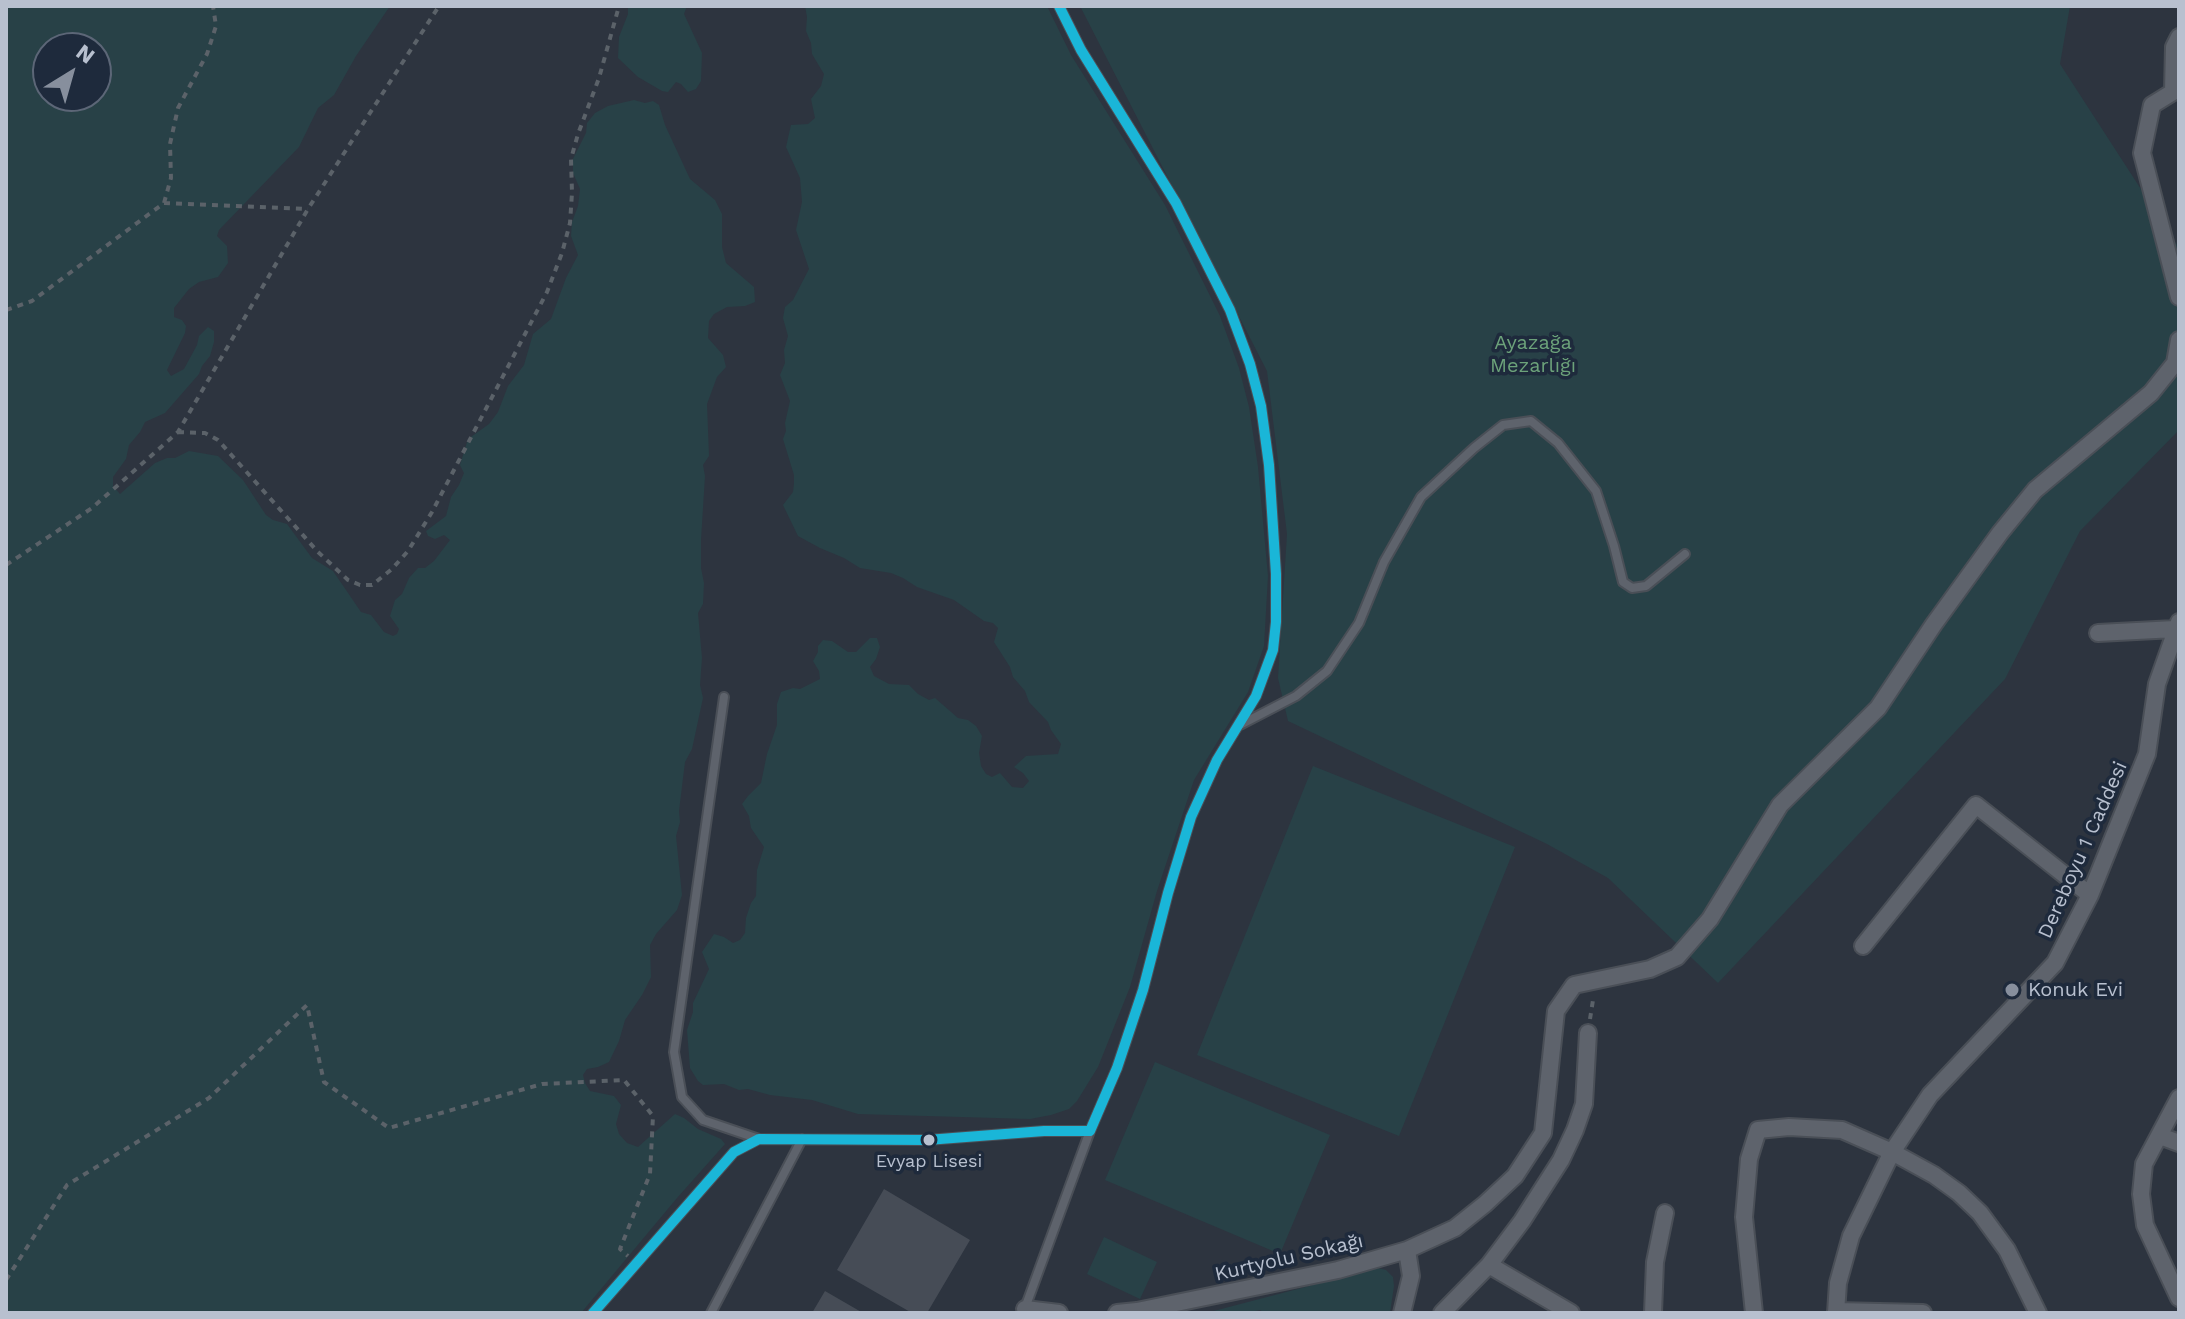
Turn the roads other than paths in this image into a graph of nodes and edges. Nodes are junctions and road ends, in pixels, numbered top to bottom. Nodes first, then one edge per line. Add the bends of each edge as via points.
1 (1059, 6) edge
2 (2179, 37) edge
3 (2176, 95) edge
4 (2179, 297) edge
5 (2179, 340) edge
6 (1685, 554) dead end
7 (2177, 626) edge
8 (2098, 633) dead end
9 (724, 697) dead end
10 (1239, 725) junction
11 (2090, 895) junction
12 (1863, 946) dead end
13 (1588, 1033) road end
14 (2179, 1098) edge
15 (1090, 1131) junction
16 (2160, 1136) junction
17 (759, 1139) junction
18 (802, 1139) junction
19 (2179, 1143) edge
20 (1892, 1152) junction
21 (1665, 1213) dead end
22 (1407, 1250) junction
23 (1489, 1265) junction
24 (2179, 1298) edge
25 (1024, 1311) edge
26 (1836, 1312) edge
27 (593, 1313) edge
28 (711, 1313) edge
29 (1059, 1313) edge
30 (1117, 1313) edge
31 (1402, 1313) edge
32 (1442, 1313) edge
33 (1571, 1313) edge
34 (1653, 1313) edge
35 (1754, 1313) edge
36 (1923, 1313) edge
37 (2038, 1313) edge

1 - 10 lane via 1176,203 1230,310 1261,406 1276,622 1273,650
2 - 3 street via 2174,47
3 - 4 street via 2152,105 2142,153
5 - 22 street, Kurtyolu Sokağı via 2175,363 2151,393 2035,490 2000,533 1878,708 1780,805 1710,919 1677,957 1650,969 1574,985 1556,1011 1543,1133 1515,1176 1455,1228
6 - 10 lane via 1646,586 1632,588 1623,582 1596,491 1558,443 1531,421 1503,425 1421,497 1384,562 1359,623 1327,671 1296,696
7 - 8 street
7 - 11 street, Dereboyu 1 Caddesi via 2157,684 2147,754
9 - 17 lane via 674,1052 682,1097 703,1120
10 - 15 lane via 1211,770 1191,817 1139,1003
11 - 12 street via 1976,805
11 - 20 street, Dereboyu 1 Caddesi via 2055,963 1930,1095
13 - 23 street via 1584,1104 1575,1130 1545,1186
14 - 16 street
15 - 18 lane via 927,1140
15 - 25 lane
16 - 19 street
16 - 24 street via 2144,1164 2141,1194 2145,1225
17 - 18 lane
17 - 27 lane via 734,1152
18 - 28 lane
20 - 26 street, Dereboyu 1 Caddesi via 1851,1236
20 - 35 street via 1842,1130 1758,1130 1749,1159 1744,1217
20 - 37 street via 1934,1175 1980,1213 2007,1250
21 - 34 street via 1655,1262
22 - 30 street, Kurtyolu Sokağı via 1338,1270
22 - 31 street via 1411,1276
23 - 32 street
23 - 33 street
25 - 29 street
26 - 36 street

